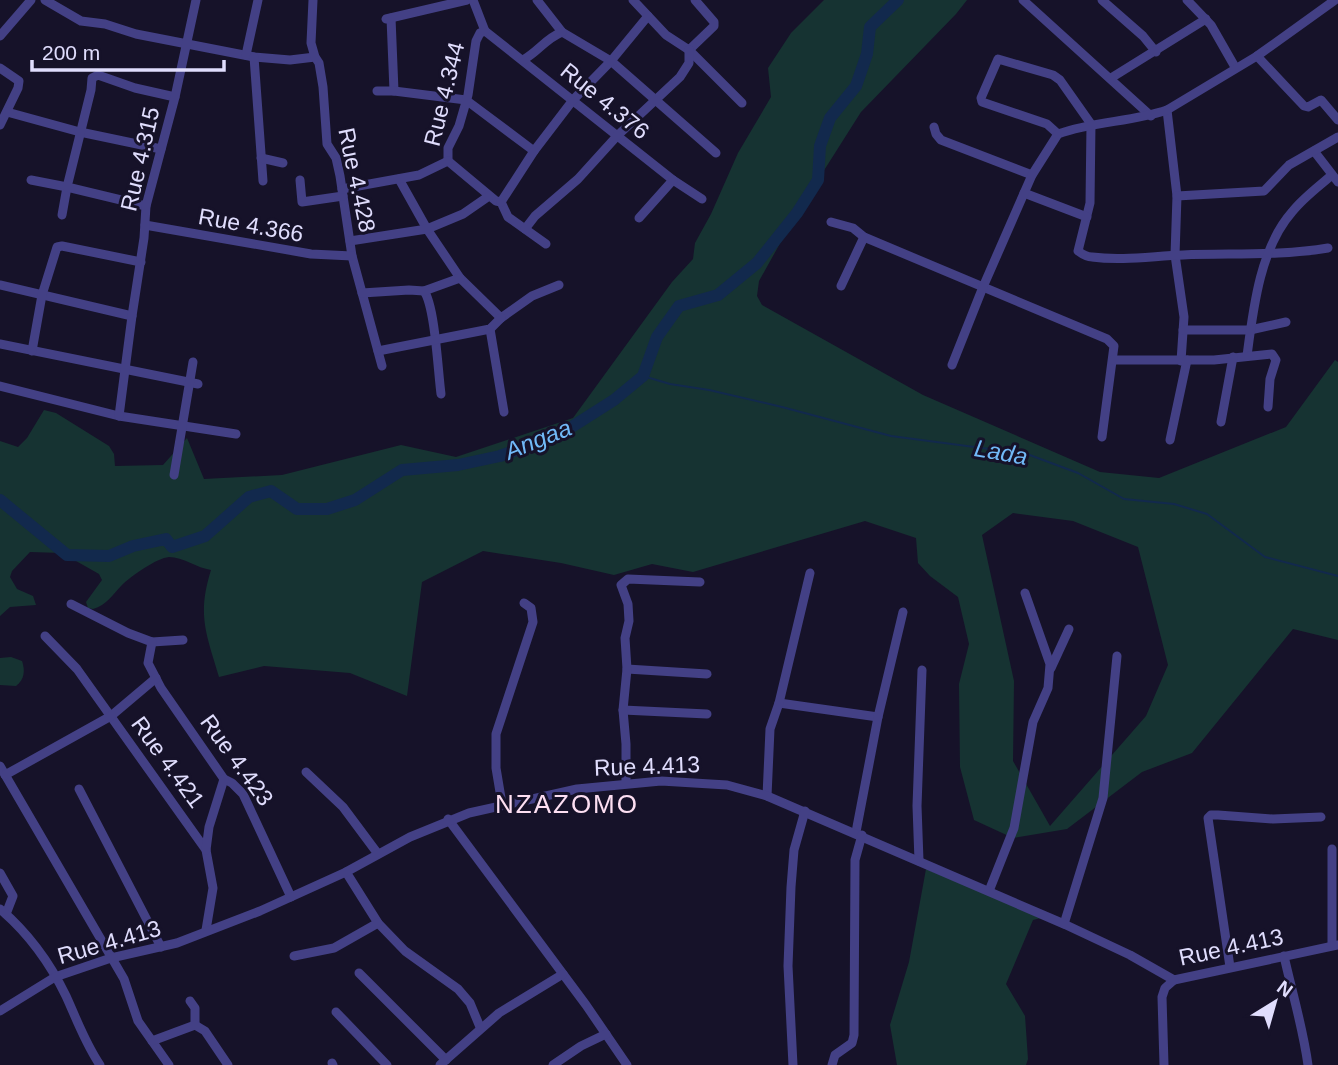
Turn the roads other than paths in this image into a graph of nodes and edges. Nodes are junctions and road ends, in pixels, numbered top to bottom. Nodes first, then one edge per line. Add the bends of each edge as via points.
1 (31, 0) edge
2 (45, 0) edge
3 (196, 0) edge
4 (258, 0) edge
5 (313, 0) edge
6 (467, 0) edge
7 (473, 0) edge
8 (537, 0) edge
9 (633, 0) edge
10 (695, 0) edge
11 (1023, 0) edge
12 (1102, 0) edge
13 (1187, 0) edge
14 (1335, 0) edge
15 (648, 16) junction
16 (1206, 19) junction
17 (485, 31) junction
18 (562, 32) junction
19 (0, 36) edge
20 (185, 43) junction
21 (689, 50) junction
22 (1156, 52) junction
23 (250, 56) junction
24 (1257, 56) junction
25 (315, 57) junction
26 (523, 60) junction
27 (611, 61) junction
28 (1235, 67) junction
29 (0, 68) edge
30 (1111, 78) junction
31 (394, 90) junction
32 (377, 91) dead end
33 (174, 97) junction
34 (466, 100) junction
35 (573, 100) junction
36 (654, 100) junction
37 (742, 103) dead end
38 (1167, 110) junction
39 (7, 112) junction
40 (1151, 116) junction
41 (1338, 120) edge
42 (1, 123) edge
43 (1091, 124) junction
44 (934, 127) dead end
45 (80, 132) junction
46 (1058, 134) junction
47 (617, 136) junction
48 (1338, 137) edge
49 (161, 149) junction
50 (534, 151) junction
51 (1314, 151) junction
52 (716, 153) dead end
53 (261, 158) junction
54 (448, 161) junction
55 (283, 163) dead end
56 (1032, 175) junction
57 (399, 179) junction
58 (1335, 179) edge
59 (31, 180) dead end
60 (300, 180) dead end
61 (673, 180) junction
62 (262, 181) dead end
63 (66, 187) junction
64 (343, 192) junction
65 (1024, 193) junction
66 (489, 196) junction
67 (1177, 196) junction
68 (702, 199) dead end
69 (501, 202) junction
70 (146, 206) junction
71 (62, 215) dead end
72 (1087, 217) junction
73 (639, 218) dead end
74 (831, 222) dead end
75 (145, 225) junction
76 (427, 229) junction
77 (525, 229) junction
78 (864, 237) junction
79 (351, 241) junction
80 (546, 244) dead end
81 (1328, 248) dead end
82 (1269, 252) junction
83 (1175, 255) junction
84 (352, 256) junction
85 (141, 262) junction
86 (460, 278) junction
87 (0, 285) edge
88 (559, 285) dead end
89 (841, 286) dead end
90 (983, 287) junction
91 (424, 291) junction
92 (362, 293) junction
93 (43, 295) junction
94 (132, 316) junction
95 (501, 318) junction
96 (1286, 323) dead end
97 (490, 329) junction
98 (1183, 330) junction
99 (1250, 330) junction
100 (434, 341) junction
101 (0, 344) edge
102 (32, 351) junction
103 (378, 351) junction
104 (1247, 356) junction
105 (1233, 357) junction
106 (1113, 360) junction
107 (1184, 360) junction
108 (193, 362) dead end
109 (952, 365) dead end
110 (382, 366) dead end
111 (126, 370) junction
112 (194, 383) junction
113 (0, 386) edge
114 (441, 394) dead end
115 (1268, 407) dead end
116 (504, 412) dead end
117 (119, 416) junction
118 (1221, 422) dead end
119 (182, 426) junction
120 (236, 434) dead end
121 (1102, 437) dead end
122 (1170, 440) dead end
123 (174, 475) dead end
124 (810, 573) dead end
125 (700, 582) dead end
126 (1025, 593) dead end
127 (524, 603) dead end
128 (71, 604) dead end
129 (903, 612) dead end
130 (1069, 629) dead end
131 (45, 636) dead end
132 (183, 640) dead end
133 (152, 642) junction
134 (1117, 656) dead end
135 (1051, 668) junction
136 (627, 669) junction
137 (922, 670) dead end
138 (707, 674) dead end
139 (156, 678) junction
140 (779, 703) junction
141 (623, 710) junction
142 (707, 714) dead end
143 (111, 716) junction
144 (878, 717) junction
145 (0, 766) edge
146 (306, 772) dead end
147 (5, 775) junction
148 (224, 779) junction
149 (626, 783) junction
150 (79, 789) dead end
151 (766, 796) junction
152 (502, 804) junction
153 (805, 811) junction
154 (1321, 817) dead end
155 (448, 819) junction
156 (859, 834) junction
157 (1332, 849) dead end
158 (206, 850) junction
159 (378, 854) junction
160 (919, 861) junction
161 (346, 872) junction
162 (0, 873) edge
163 (989, 891) junction
164 (290, 897) junction
165 (3, 911) edge
166 (378, 923) junction
167 (1064, 924) junction
168 (206, 930) junction
169 (1335, 945) edge
170 (161, 947) junction
171 (294, 956) dead end
172 (1284, 956) junction
173 (111, 958) junction
174 (1230, 967) junction
175 (359, 973) dead end
176 (563, 974) junction
177 (55, 977) junction
178 (1174, 980) junction
179 (190, 1001) dead end
180 (0, 1011) edge
181 (336, 1012) dead end
182 (195, 1025) junction
183 (480, 1027) junction
184 (606, 1034) junction
185 (152, 1041) junction
186 (443, 1063) edge
187 (100, 1065) edge
188 (169, 1065) edge
189 (228, 1065) edge
190 (387, 1065) edge
191 (553, 1065) edge
192 (627, 1065) edge
193 (793, 1065) edge
194 (832, 1065) edge
195 (1164, 1065) edge
196 (1308, 1065) edge

1 - 19 street
2 - 20 street via 81,21
3 - 20 street, Rue 4.315
4 - 23 street
5 - 25 street, Rue 4.428 via 311,43
6 - 31 street via 389,18
7 - 17 street, Rue 4.344
8 - 18 street
9 - 15 street
10 - 21 street via 715,26
11 - 30 street
12 - 22 street
13 - 16 street
14 - 24 street
15 - 21 street
15 - 27 street
16 - 22 street
16 - 28 street
17 - 26 street, Rue 4.376
17 - 34 street, Rue 4.344 via 475,41
18 - 26 street
18 - 27 street
20 - 23 street
20 - 33 street, Rue 4.315
21 - 36 street via 690,63
21 - 37 street
22 - 30 street
23 - 25 street
23 - 53 street
24 - 28 street
24 - 41 street via 1304,106 1321,100
25 - 64 street, Rue 4.428 via 323,87 327,144 336,158
26 - 35 street, Rue 4.376
27 - 35 street
27 - 36 street
28 - 38 street
29 - 39 street via 19,81
30 - 40 street
31 - 32 street
31 - 34 street
33 - 45 street via 95,75
33 - 49 street, Rue 4.315
34 - 50 street
34 - 54 street, Rue 4.344 via 448,148
35 - 47 street, Rue 4.376
35 - 50 street
36 - 47 street
36 - 52 street
38 - 40 street
38 - 67 street
39 - 42 street
39 - 45 street
40 - 43 street
43 - 46 street
43 - 46 street via 1053,75 998,59 982,102 1047,124
43 - 72 street
44 - 56 street via 942,140
45 - 49 street
45 - 63 street
46 - 56 street
47 - 61 street, Rue 4.376
47 - 77 street
48 - 51 street
49 - 70 street, Rue 4.315
50 - 69 street
51 - 58 street
51 - 67 street via 1289,165 1264,191
53 - 55 street
53 - 62 street
54 - 57 street
54 - 66 street
56 - 65 street
57 - 64 street
57 - 76 street
58 - 82 street via 1290,214
59 - 63 street
60 - 64 street via 302,202
61 - 68 street, Rue 4.376
61 - 73 street
63 - 70 street
63 - 71 street
64 - 79 street, Rue 4.428
65 - 72 street
65 - 90 street
66 - 69 street
66 - 76 street via 463,214
67 - 83 street
69 - 77 street via 508,217
70 - 75 street, Rue 4.315
72 - 83 street via 1080,254
74 - 78 street via 853,228
75 - 84 street, Rue 4.366 via 311,254
75 - 85 street, Rue 4.315
76 - 79 street
76 - 86 street
77 - 80 street
78 - 89 street
78 - 90 street
79 - 84 street, Rue 4.428
81 - 82 street
82 - 83 street
82 - 99 street via 1252,307
83 - 98 street
84 - 92 street, Rue 4.428
85 - 93 street via 57,247
85 - 94 street, Rue 4.315
86 - 91 street
86 - 95 street
87 - 93 street
88 - 95 street via 532,296
90 - 106 street via 1107,339 1114,346
90 - 109 street
91 - 92 street
91 - 100 street
92 - 103 street, Rue 4.428
93 - 94 street
93 - 102 street
94 - 111 street, Rue 4.315
95 - 97 street
96 - 99 street
97 - 100 street
97 - 116 street
98 - 99 street
98 - 107 street
99 - 104 street
100 - 103 street
100 - 114 street
101 - 102 street
102 - 111 street
103 - 110 street, Rue 4.428
104 - 105 street
104 - 115 street via 1275,357
105 - 107 street
105 - 118 street
106 - 107 street
106 - 121 street
107 - 122 street
108 - 112 street
111 - 112 street
111 - 117 street, Rue 4.315
112 - 119 street
113 - 117 street
117 - 119 street
119 - 120 street
119 - 123 street
124 - 140 street
125 - 136 street via 623,582 629,621 624,645
126 - 135 street
127 - 152 street via 531,608 533,622 496,734
128 - 133 street
129 - 144 street
130 - 135 street
131 - 143 street, Rue 4.421 via 77,669
132 - 133 street
133 - 139 street, Rue 4.423 via 148,663
134 - 167 street via 1103,798
135 - 163 street via 1033,722 1014,828
136 - 138 street
136 - 141 street
137 - 160 street
139 - 143 street
139 - 148 street, Rue 4.423
140 - 144 street
140 - 151 street via 770,729
141 - 142 street
141 - 149 street
143 - 147 street
143 - 158 street, Rue 4.421
144 - 156 street
145 - 147 street
146 - 159 street via 343,807
147 - 173 street
148 - 158 street
148 - 164 street, Rue 4.423 via 243,794
149 - 151 street, Rue 4.413 via 715,783
149 - 152 street, Rue 4.413
150 - 170 street
151 - 153 street, Rue 4.413
152 - 155 street, Rue 4.413
153 - 156 street, Rue 4.413
153 - 193 street via 790,887
154 - 174 street via 1208,818
155 - 159 street, Rue 4.413
155 - 176 street
156 - 160 street, Rue 4.413
156 - 194 street via 854,1035
157 - 169 street
158 - 168 street, Rue 4.421 via 213,888
159 - 161 street, Rue 4.413
160 - 163 street, Rue 4.413
161 - 164 street, Rue 4.413
161 - 166 street
162 - 165 street via 13,896
163 - 167 street, Rue 4.413
164 - 168 street, Rue 4.413
165 - 177 street via 29,937
166 - 171 street via 334,947
166 - 183 street via 405,951 458,989
167 - 178 street, Rue 4.413
168 - 170 street, Rue 4.413
169 - 172 street, Rue 4.413
170 - 173 street, Rue 4.413
172 - 174 street, Rue 4.413
172 - 196 street
173 - 177 street, Rue 4.413
173 - 185 street via 124,979 138,1021
174 - 178 street, Rue 4.413
175 - 186 street
176 - 183 street
176 - 184 street
177 - 180 street, Rue 4.413
177 - 187 street
178 - 195 street via 1162,997
179 - 182 street
181 - 190 street
182 - 185 street
182 - 189 street via 205,1031
183 - 186 street
184 - 191 street
184 - 192 street
185 - 188 street

